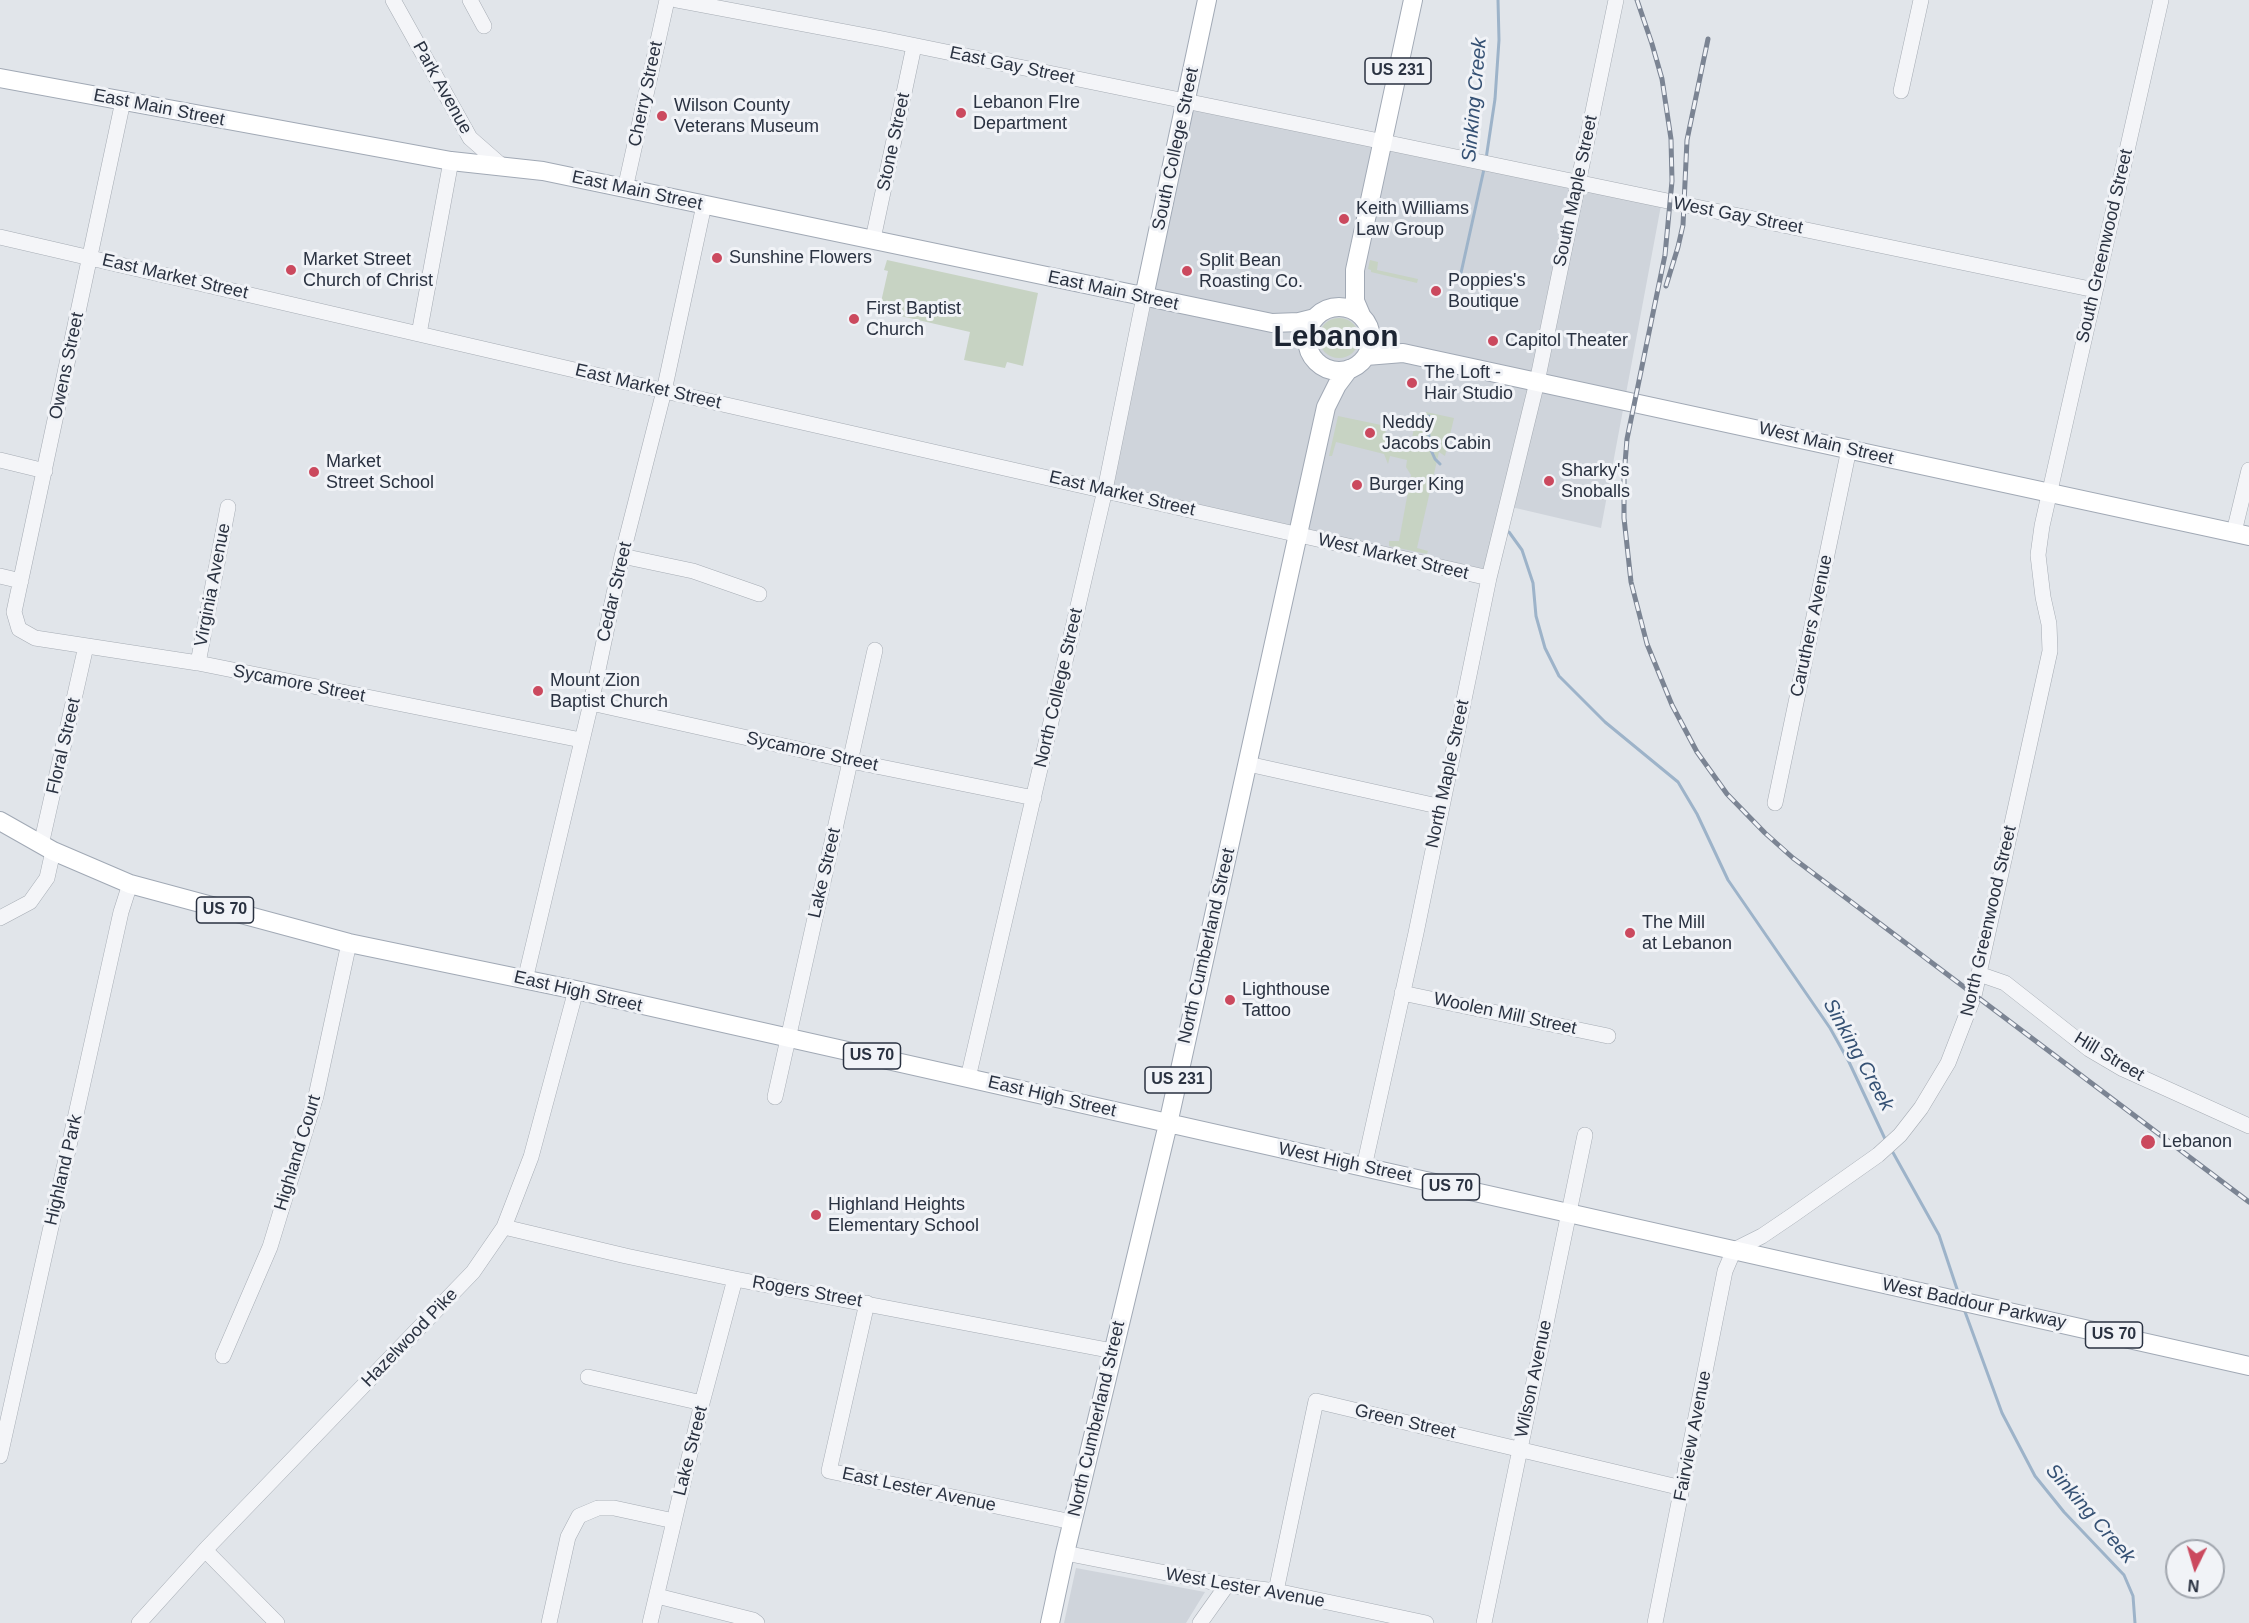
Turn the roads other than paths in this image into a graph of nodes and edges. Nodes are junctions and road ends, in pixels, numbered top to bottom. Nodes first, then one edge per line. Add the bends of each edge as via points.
1 (393, 0) edge
2 (470, 0) edge
3 (667, 0) edge
4 (676, 0) edge
5 (1207, 0) edge
6 (1413, 0) edge
7 (1616, 0) edge
8 (1921, 0) edge
9 (2161, 0) edge
10 (484, 26) dead end
11 (914, 46) junction
12 (0, 78) edge
13 (1901, 91) dead end
14 (123, 101) junction
15 (1184, 101) junction
16 (1382, 141) junction
17 (451, 161) junction
18 (502, 166) junction
19 (1577, 183) junction
20 (626, 189) junction
21 (704, 205) junction
22 (0, 237) edge
23 (873, 239) junction
24 (90, 257) junction
25 (1355, 270) junction
26 (2095, 290) junction
27 (1144, 297) junction
28 (1320, 314) junction
29 (1272, 323) junction
30 (1366, 323) junction
31 (419, 334) junction
32 (1403, 353) junction
33 (1366, 356) junction
34 (1314, 357) junction
35 (1349, 369) junction
36 (1537, 381) junction
37 (664, 391) junction
38 (1326, 407) junction
39 (1849, 449) junction
40 (0, 460) edge
41 (2249, 470) edge
42 (45, 471) junction
43 (1105, 490) junction
44 (2050, 493) junction
45 (228, 507) dead end
46 (2241, 534) edge
47 (1297, 535) junction
48 (622, 556) junction
49 (0, 576) edge
50 (1489, 578) junction
51 (21, 580) junction
52 (759, 594) dead end
53 (19, 629) joint
54 (86, 646) junction
55 (875, 650) dead end
56 (198, 663) junction
57 (591, 703) junction
58 (580, 740) junction
59 (850, 761) junction
60 (1248, 764) junction
61 (1034, 798) junction
62 (1775, 803) dead end
63 (1442, 807) junction
64 (0, 821) edge
65 (47, 848) junction
66 (130, 884) junction
67 (0, 918) edge
68 (349, 943) junction
69 (1979, 974) junction
70 (525, 980) junction
71 (576, 990) junction
72 (1402, 993) junction
73 (1608, 1036) dead end
74 (788, 1038) junction
75 (969, 1078) junction
76 (775, 1097) dead end
77 (1168, 1124) junction
78 (2249, 1126) edge
79 (1585, 1135) dead end
80 (1365, 1167) junction
81 (1568, 1213) junction
82 (504, 1227) junction
83 (1734, 1250) junction
84 (735, 1279) junction
85 (867, 1303) junction
86 (1113, 1351) junction
87 (223, 1356) dead end
88 (2249, 1366) edge
89 (588, 1377) dead end
90 (702, 1403) junction
91 (1519, 1449) junction
92 (0, 1456) edge
93 (1682, 1488) junction
94 (674, 1521) junction
95 (1072, 1522) junction
96 (205, 1550) junction
97 (1065, 1553) junction
98 (1227, 1586) junction
99 (1276, 1591) junction
100 (657, 1596) junction
101 (140, 1623) edge
102 (277, 1623) edge
103 (549, 1623) edge
104 (650, 1623) edge
105 (757, 1623) edge
106 (1050, 1623) edge
107 (1200, 1623) edge
108 (1426, 1623) edge
109 (1484, 1623) edge
110 (1655, 1623) edge

1 - 18 street, Park Avenue via 470,138
2 - 10 street
3 - 20 street, Cherry Street
4 - 11 street, East Gay Street
5 - 15 main road, South College Street
6 - 16 main road, US 231
7 - 19 street, South Maple Street
8 - 13 street
9 - 26 street, South Greenwood Street
11 - 15 street, East Gay Street
11 - 23 street, Stone Street
12 - 14 main road, East Main Street
14 - 17 main road, East Main Street
14 - 24 street, Owens Street
15 - 16 street, East Gay Street
15 - 27 main road, South College Street
16 - 19 street, West Gay Street
16 - 25 main road, US 231
17 - 18 main road, East Main Street
17 - 31 street
18 - 20 main road, East Main Street
19 - 26 street, West Gay Street
19 - 36 street, South Maple Street
20 - 21 main road, East Main Street
21 - 23 main road, East Main Street
21 - 37 street, Cedar Street
22 - 24 street, East Market Street
23 - 27 main road, East Main Street
24 - 31 street, East Market Street
24 - 42 street, Owens Street
25 - 28 main road via 1336,301
25 - 30 main road, US 231 via 1355,301
26 - 44 street, South Greenwood Street
27 - 29 main road, East Main Street
27 - 43 street, North College Street
28 - 29 main road, East Main Street via 1299,322
28 - 30 main road via 1344,307
28 - 34 main road, US 231 via 1308,337
29 - 34 main road, East Main Street via 1302,342
30 - 32 main road, West Main Street
30 - 33 main road, US 231 via 1371,344
31 - 37 street, East Market Street
32 - 33 main road, West Main Street
32 - 36 main road, West Main Street
33 - 35 main road, US 231
34 - 35 main road via 1333,370
34 - 38 main road, North Cumberland Street / US 231
35 - 38 main road, North Cumberland Street / US 231
36 - 39 main road, West Main Street
36 - 50 street, North Maple Street
37 - 43 street, East Market Street
37 - 48 street, Cedar Street
38 - 47 main road, North Cumberland Street / US 231
39 - 44 main road, West Main Street
39 - 62 street, Caruthers Avenue
40 - 42 street
41 - 46 street
42 - 51 street, Owens Street
43 - 47 street, East Market Street
43 - 61 street, North College Street
44 - 46 main road, West Main Street
44 - 69 street, North Greenwood Street via 2038,555 2050,651
45 - 56 street, Virginia Avenue
47 - 50 street, West Market Street
47 - 60 main road, North Cumberland Street / US 231
48 - 52 street via 693,571
48 - 57 street, Cedar Street
49 - 51 street
50 - 63 street, North Maple Street
51 - 53 street, Owens Street via 14,612
53 - 54 street, Sycamore Street via 35,638
54 - 56 street, Sycamore Street
54 - 65 street, Floral Street
55 - 59 street, Lake Street
56 - 58 street, Sycamore Street
57 - 58 street, Cedar Street
57 - 59 street, Sycamore Street
58 - 70 street, Cedar Street
59 - 61 street, Sycamore Street
59 - 74 street, Lake Street
60 - 63 street
60 - 77 main road, North Cumberland Street / US 231
61 - 75 street, North College Street
63 - 72 street, North Maple Street
64 - 65 main road, East High Street / US 70
65 - 66 main road, East High Street / US 70
65 - 67 street, Floral Street via 46,878 30,902
66 - 68 main road, East High Street / US 70
66 - 92 street, Highland Park
68 - 70 main road, East High Street / US 70
68 - 87 street, Highland Court via 316,1096 293,1172 270,1247
69 - 78 street, Hill Street via 2006,983 2089,1049 2115,1064
69 - 83 street, North Greenwood Street via 1948,1062 1900,1135 1878,1155 1762,1236
70 - 71 main road, East High Street / US 70
71 - 74 main road, East High Street / US 70
71 - 82 street, Hazelwood Pike via 531,1157
72 - 73 street, Woolen Mill Street
72 - 80 street, North Maple Street
74 - 75 main road, East High Street / US 70
74 - 76 street, Lake Street
75 - 77 main road, East High Street / US 70
77 - 80 main road, West High Street / US 70
77 - 86 main road, North Cumberland Street / US 231
79 - 81 street, Wilson Avenue
80 - 81 main road, West High Street / US 70
81 - 83 main road, West High Street / US 70
81 - 91 street, Wilson Avenue
82 - 84 street, Rogers Street
82 - 96 street, Hazelwood Pike via 472,1272
83 - 88 main road, West Baddour Parkway / US 70
83 - 93 street, Fairview Avenue via 1725,1271
84 - 85 street, Rogers Street
84 - 90 street, Lake Street
85 - 86 street, Rogers Street
85 - 95 street, East Lester Avenue via 829,1471
86 - 95 main road, North Cumberland Street / US 231
89 - 90 street
90 - 94 street, Lake Street
91 - 93 street, Green Street
91 - 99 street, Green Street via 1316,1401
91 - 109 street, Wilson Avenue
93 - 110 street, Fairview Avenue
94 - 100 street, Lake Street
94 - 103 street via 614,1508 598,1508 579,1516 568,1537
95 - 97 main road, North Cumberland Street / US 231
96 - 101 street, Hazelwood Pike
96 - 102 street
97 - 98 street, West Lester Avenue
97 - 106 main road, North Cumberland Street / US 231
98 - 99 street, West Lester Avenue
98 - 107 street
99 - 108 street, West Lester Avenue
100 - 104 street, Lake Street
100 - 105 street

